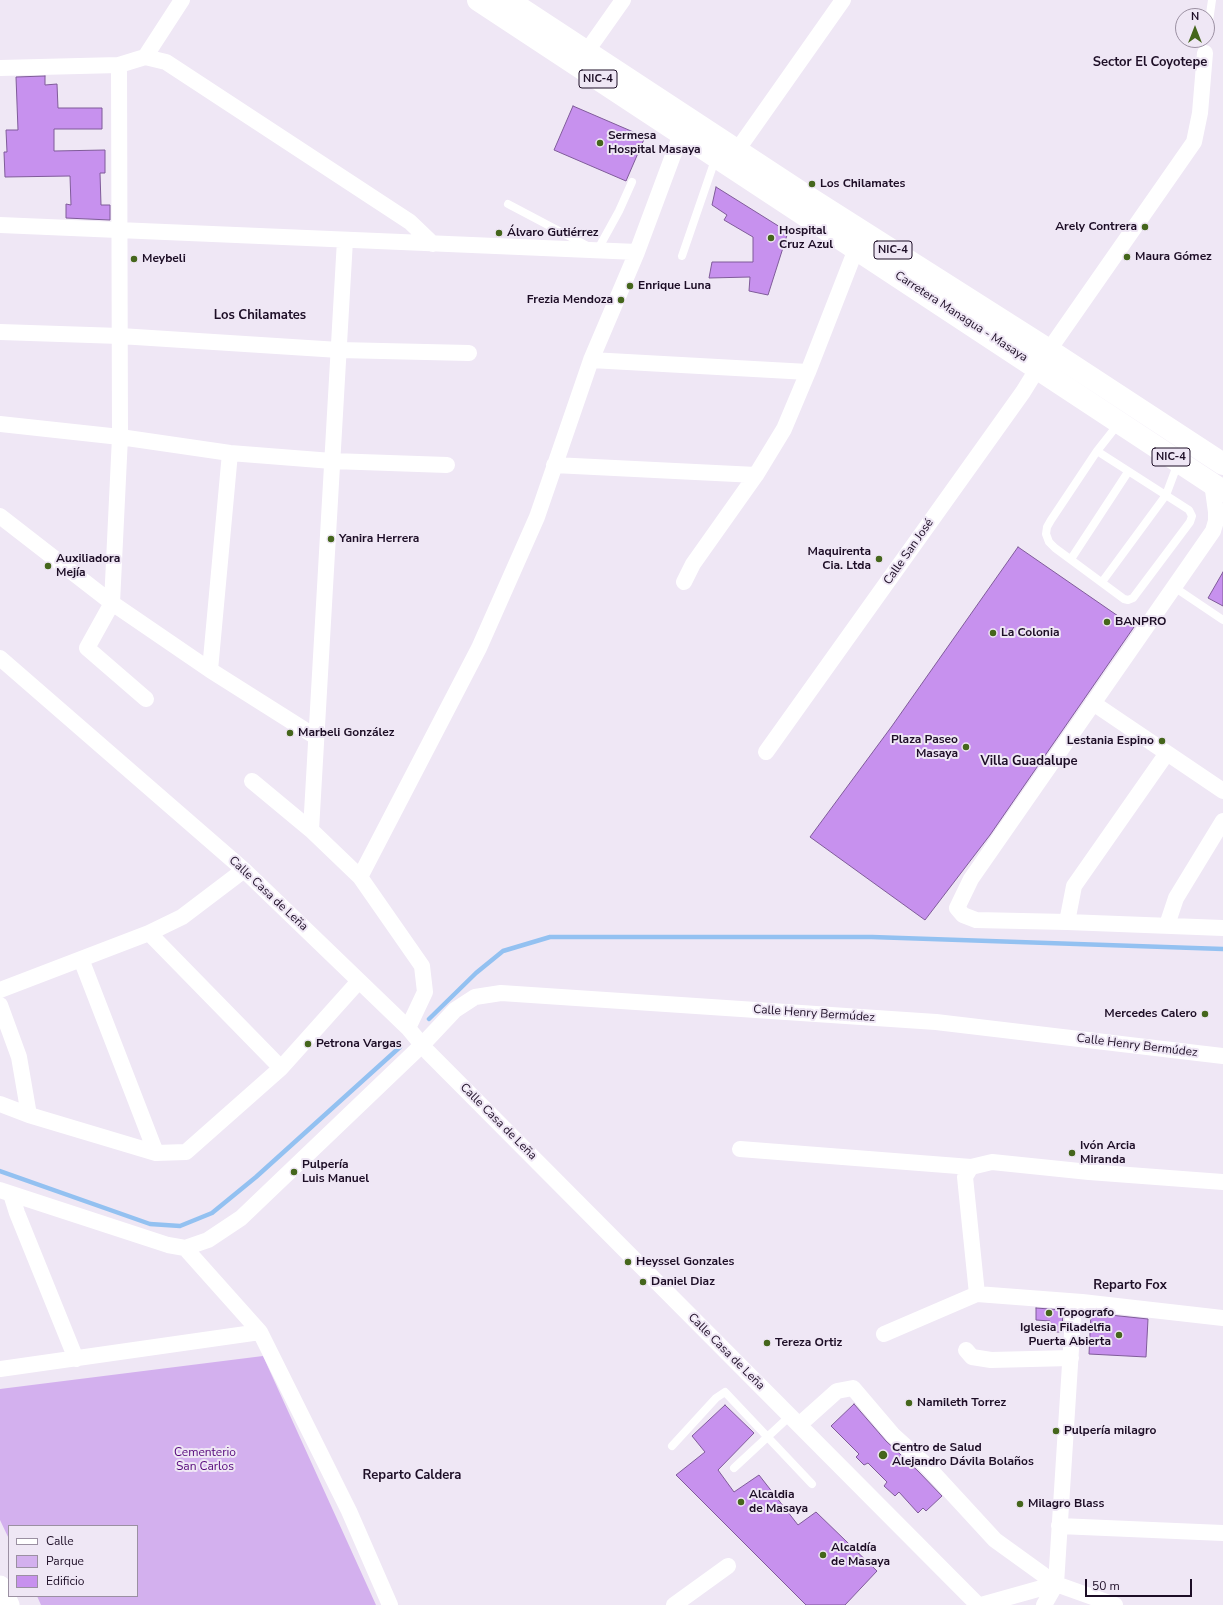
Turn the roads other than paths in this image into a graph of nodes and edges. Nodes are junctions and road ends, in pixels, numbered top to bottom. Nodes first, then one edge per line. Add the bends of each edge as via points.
1 (182, 0) edge
2 (478, 0) edge
3 (508, 0) edge
4 (623, 0) edge
5 (843, 0) edge
6 (1205, 48) edge
7 (587, 51) junction
8 (145, 57) junction
9 (119, 65) junction
10 (0, 68) edge
11 (681, 134) junction
12 (727, 157) junction
13 (632, 182) dead end
14 (508, 204) dead end
15 (0, 225) edge
16 (120, 230) junction
17 (345, 240) junction
18 (432, 244) junction
19 (856, 249) junction
20 (597, 251) junction
21 (637, 252) junction
22 (682, 256) dead end
23 (0, 332) edge
24 (120, 336) junction
25 (339, 350) junction
26 (1049, 350) junction
27 (470, 353) dead end
28 (592, 360) junction
29 (1038, 368) junction
30 (808, 372) junction
31 (1126, 413) junction
32 (0, 424) edge
33 (120, 437) junction
34 (1097, 451) junction
35 (230, 453) junction
36 (332, 461) junction
37 (1178, 462) junction
38 (1223, 464) edge
39 (447, 465) dead end
40 (554, 465) junction
41 (1128, 472) junction
42 (756, 475) junction
43 (1217, 487) edge
44 (1166, 496) junction
45 (0, 516) edge
46 (1218, 529) edge
47 (1071, 559) junction
48 (684, 582) dead end
49 (1102, 582) junction
50 (1174, 587) junction
51 (112, 603) junction
52 (1223, 620) edge
53 (0, 658) edge
54 (210, 670) junction
55 (146, 699) dead end
56 (1093, 703) junction
57 (316, 737) junction
58 (766, 752) dead end
59 (1167, 753) junction
60 (252, 781) dead end
61 (1223, 791) edge
62 (1223, 821) edge
63 (311, 830) junction
64 (244, 870) junction
65 (360, 877) junction
66 (1067, 922) junction
67 (1167, 925) junction
68 (1223, 928) edge
69 (149, 933) junction
70 (81, 959) junction
71 (360, 982) junction
72 (0, 990) edge
73 (0, 1005) edge
74 (408, 1028) junction
75 (423, 1044) junction
76 (1223, 1056) edge
77 (281, 1068) junction
78 (0, 1104) edge
79 (29, 1115) junction
80 (740, 1149) dead end
81 (156, 1153) junction
82 (971, 1167) junction
83 (1223, 1182) edge
84 (5, 1192) edge
85 (185, 1248) junction
86 (976, 1294) junction
87 (1074, 1302) junction
88 (1223, 1318) edge
89 (260, 1332) junction
90 (884, 1334) dead end
91 (966, 1350) dead end
92 (1071, 1358) junction
93 (76, 1359) junction
94 (0, 1369) edge
95 (794, 1420) junction
96 (768, 1436) junction
97 (672, 1446) dead end
98 (734, 1468) dead end
99 (812, 1484) dead end
100 (1059, 1526) junction
101 (1223, 1533) edge
102 (728, 1566) dead end
103 (1056, 1584) junction
104 (0, 1586) edge
105 (9, 1605) edge
106 (390, 1605) edge
107 (674, 1605) edge
108 (979, 1605) edge
109 (1044, 1605) edge
110 (1115, 1605) edge

1 - 8 street
2 - 11 highway, Carretera Managua - Masaya / NIC-4
3 - 7 highway, Carretera Managua - Masaya / NIC-4
4 - 7 street
5 - 12 street
6 - 26 street, Calle San José via 1200,113 1194,142
7 - 12 highway, Carretera Managua - Masaya / NIC-4
8 - 9 street
8 - 18 street via 166,62 410,222
9 - 10 street
9 - 16 street
11 - 12 highway, Carretera Managua - Masaya / NIC-4
11 - 21 street
12 - 19 highway, Carretera Managua - Masaya / NIC-4
12 - 22 lane
12 - 26 highway, Carretera Managua - Masaya / NIC-4
13 - 20 lane
14 - 20 lane
15 - 16 street
16 - 17 street
16 - 24 street
17 - 18 street
17 - 25 street
18 - 20 street
19 - 29 highway, Carretera Managua - Masaya / NIC-4
19 - 30 street
20 - 21 street
21 - 28 street
23 - 24 street
24 - 25 street
24 - 33 street
25 - 27 street
25 - 36 street
26 - 29 street, Calle San José
26 - 31 highway, Carretera Managua - Masaya / NIC-4
28 - 30 street
28 - 40 street
29 - 31 highway, Carretera Managua - Masaya / NIC-4
29 - 58 street, Calle San José
30 - 42 street via 784,429
31 - 34 lane
31 - 37 highway, Carretera Managua - Masaya / NIC-4
31 - 38 highway, Carretera Managua - Masaya / NIC-4
32 - 33 street
33 - 35 street
33 - 51 street
34 - 41 lane
34 - 47 lane via 1047,527 1049,542
35 - 36 street
35 - 54 street
36 - 39 street
36 - 57 street
37 - 43 highway, Carretera Managua - Masaya / NIC-4
37 - 44 lane
40 - 42 street
40 - 65 street via 537,517 479,648
41 - 44 lane
41 - 47 lane
42 - 48 street via 693,564
43 - 46 street
44 - 49 lane
44 - 49 lane via 1189,510 1192,516 1190,522 1133,598 1124,599
45 - 51 street
46 - 50 street
47 - 49 lane
50 - 52 lane
50 - 56 street
51 - 54 street
51 - 55 street via 87,648
53 - 64 street, Calle Casa de Leña
54 - 57 street
56 - 59 street
56 - 66 street via 971,878 957,908 963,915 976,920
57 - 63 street
59 - 61 street
59 - 66 street via 1074,886
60 - 63 street
62 - 67 street via 1176,898
63 - 65 street
64 - 69 street via 182,917
64 - 71 street, Calle Casa de Leña
65 - 74 street via 422,966 426,992
66 - 67 street
67 - 68 street
69 - 70 street
69 - 77 street
70 - 72 street
70 - 81 street
71 - 74 street, Calle Casa de Leña
71 - 77 street
73 - 79 street via 19,1057
74 - 75 street, Calle Casa de Leña
75 - 76 street, Calle Henry Bermúdez via 455,1010 475,997 501,993 936,1022
75 - 85 street, Calle Henry Bermúdez via 241,1218 208,1240
75 - 95 street, Calle Casa de Leña via 428,1052
77 - 81 street via 186,1152
78 - 79 street
79 - 81 street
80 - 82 street
82 - 83 street via 992,1162
82 - 86 street via 965,1177
84 - 85 street via 168,1245
84 - 93 street
85 - 89 street
86 - 87 street
86 - 90 street
87 - 88 street
87 - 92 street
89 - 93 street
89 - 106 street via 349,1510
91 - 92 street via 972,1357 991,1360
92 - 100 street
93 - 94 street
95 - 96 lane
95 - 103 street via 837,1391 853,1388 893,1435 925,1464 996,1540
95 - 108 street, Calle Casa de Leña
96 - 97 lane via 725,1392 716,1398
96 - 98 lane
96 - 99 lane
100 - 101 street
100 - 103 street
102 - 107 street
103 - 108 street
103 - 109 street
103 - 110 street
104 - 105 street

